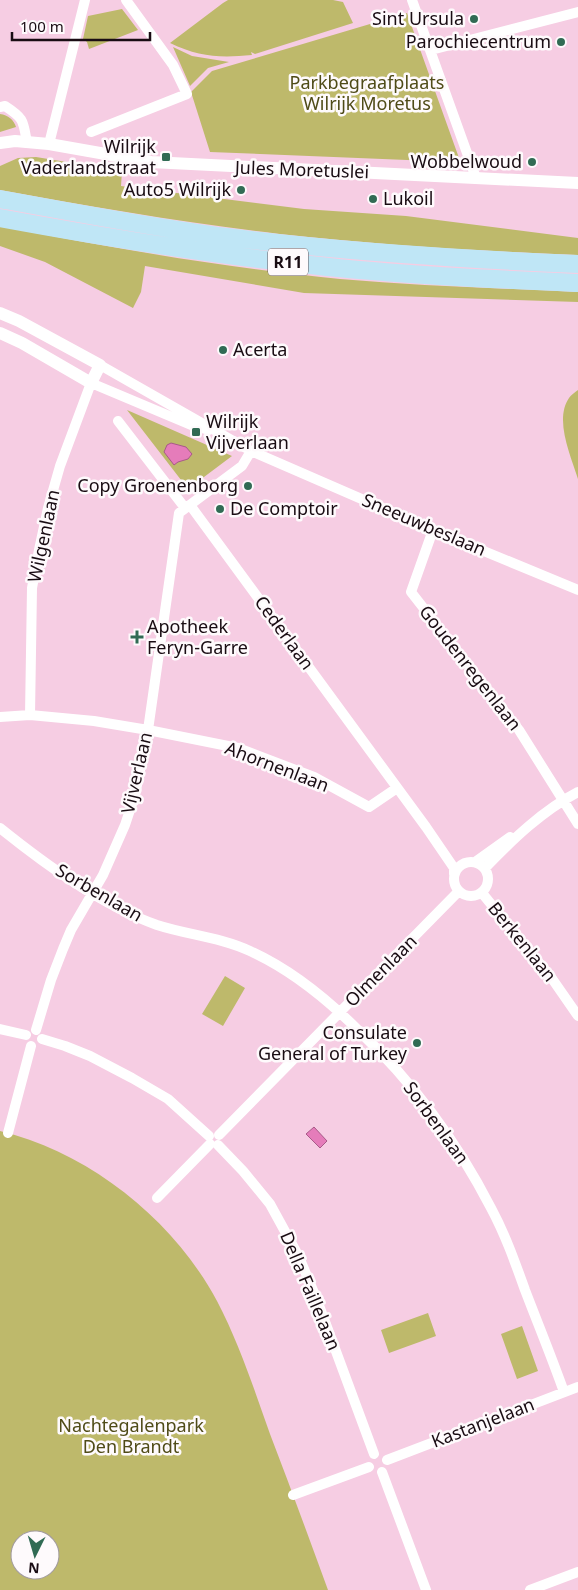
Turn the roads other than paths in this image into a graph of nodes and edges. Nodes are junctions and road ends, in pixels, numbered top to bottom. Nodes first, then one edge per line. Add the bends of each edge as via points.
1 (84, 0) edge
2 (126, 0) edge
3 (412, 0) edge
4 (578, 12) edge
5 (431, 50) junction
6 (0, 107) edge
7 (90, 132) dead end
8 (0, 143) edge
9 (27, 143) junction
10 (49, 144) junction
11 (0, 152) edge
12 (476, 178) junction
13 (578, 183) edge
14 (0, 199) edge
15 (0, 218) edge
16 (578, 264) edge
17 (578, 283) edge
18 (0, 313) edge
19 (0, 333) edge
20 (100, 365) junction
21 (91, 383) junction
22 (118, 421) dead end
23 (216, 432) junction
24 (251, 452) junction
25 (188, 506) junction
26 (433, 530) junction
27 (578, 590) edge
28 (30, 715) junction
29 (0, 717) edge
30 (148, 730) junction
31 (397, 788) junction
32 (578, 792) edge
33 (562, 800) junction
34 (578, 824) edge
35 (426, 827) junction
36 (0, 828) edge
37 (520, 834) junction
38 (475, 862) junction
39 (462, 864) junction
40 (484, 868) junction
41 (454, 874) junction
42 (458, 892) junction
43 (92, 893) junction
44 (482, 893) junction
45 (340, 1012) junction
46 (578, 1016) edge
47 (0, 1029) edge
48 (36, 1030) junction
49 (26, 1035) junction
50 (42, 1039) junction
51 (31, 1046) junction
52 (8, 1133) dead end
53 (214, 1140) junction
54 (157, 1198) dead end
55 (578, 1387) edge
56 (564, 1392) junction
57 (374, 1454) junction
58 (387, 1460) junction
59 (369, 1467) junction
60 (382, 1472) junction
61 (293, 1495) dead end
62 (578, 1572) edge
63 (426, 1590) edge
64 (530, 1590) edge

1 - 10 street
2 - 7 street via 173,65 187,94
3 - 5 street
4 - 5 street
5 - 12 street
6 - 9 street via 5,106 19,115
8 - 9 street, Jules Moretuslei
9 - 10 street, Jules Moretuslei
9 - 11 street, Jules Moretuslei
10 - 12 street, Jules Moretuslei via 151,162
12 - 13 street, Jules Moretuslei
14 - 16 highway, R11 via 151,226 303,246 415,256
15 - 17 highway, R11 via 143,243 310,265
18 - 20 street
19 - 21 street
20 - 21 street, Wilgenlaan
20 - 23 street, Sneeuwbeslaan
21 - 23 street, Sneeuwbeslaan
21 - 28 street, Wilgenlaan via 60,466 32,588
22 - 25 street, Cederlaan
23 - 24 street, Sneeuwbeslaan
24 - 25 street via 242,466
24 - 26 street, Sneeuwbeslaan
25 - 30 street, Vijverlaan via 179,513
25 - 31 street, Cederlaan
26 - 27 street, Sneeuwbeslaan
26 - 33 street, Goudenregenlaan via 411,592 518,730
28 - 29 street, Ahornenlaan
28 - 30 street, Ahornenlaan
30 - 31 street, Ahornenlaan via 238,748 314,777 370,807
30 - 43 street, Vijverlaan via 135,795 103,875
31 - 35 street, Cederlaan
32 - 33 street
33 - 34 street
33 - 37 street
35 - 39 street, Cederlaan via 458,864
35 - 41 street, Cederlaan via 454,868
36 - 43 street, Sorbenlaan via 62,875
37 - 38 street via 507,838
37 - 40 street
38 - 39 street
38 - 40 street
39 - 41 street
40 - 44 street, Berkenlaan via 488,884
41 - 42 street via 453,882
42 - 44 street, Berkenlaan via 472,897
42 - 45 street, Olmenlaan
43 - 45 street, Sorbenlaan via 158,925 248,950 292,974
43 - 48 street, Vijverlaan via 63,949
44 - 46 street, Berkenlaan
45 - 53 street, Olmenlaan
45 - 56 street, Sorbenlaan via 384,1055 426,1104 462,1156 506,1240
47 - 49 street
48 - 49 street via 30,1030
48 - 50 street
49 - 51 street
50 - 51 street via 36,1046
50 - 53 street, Della Faillelaan via 90,1056 168,1099
51 - 52 street
53 - 54 street, Olmenlaan
53 - 57 street, Della Faillelaan via 270,1204 299,1257
55 - 56 street, Kastanjelaan
56 - 58 street, Kastanjelaan
57 - 58 street via 382,1454
57 - 59 street via 368,1459
58 - 60 street via 387,1467
59 - 60 street via 373,1472
59 - 61 street
60 - 63 street
62 - 64 street

